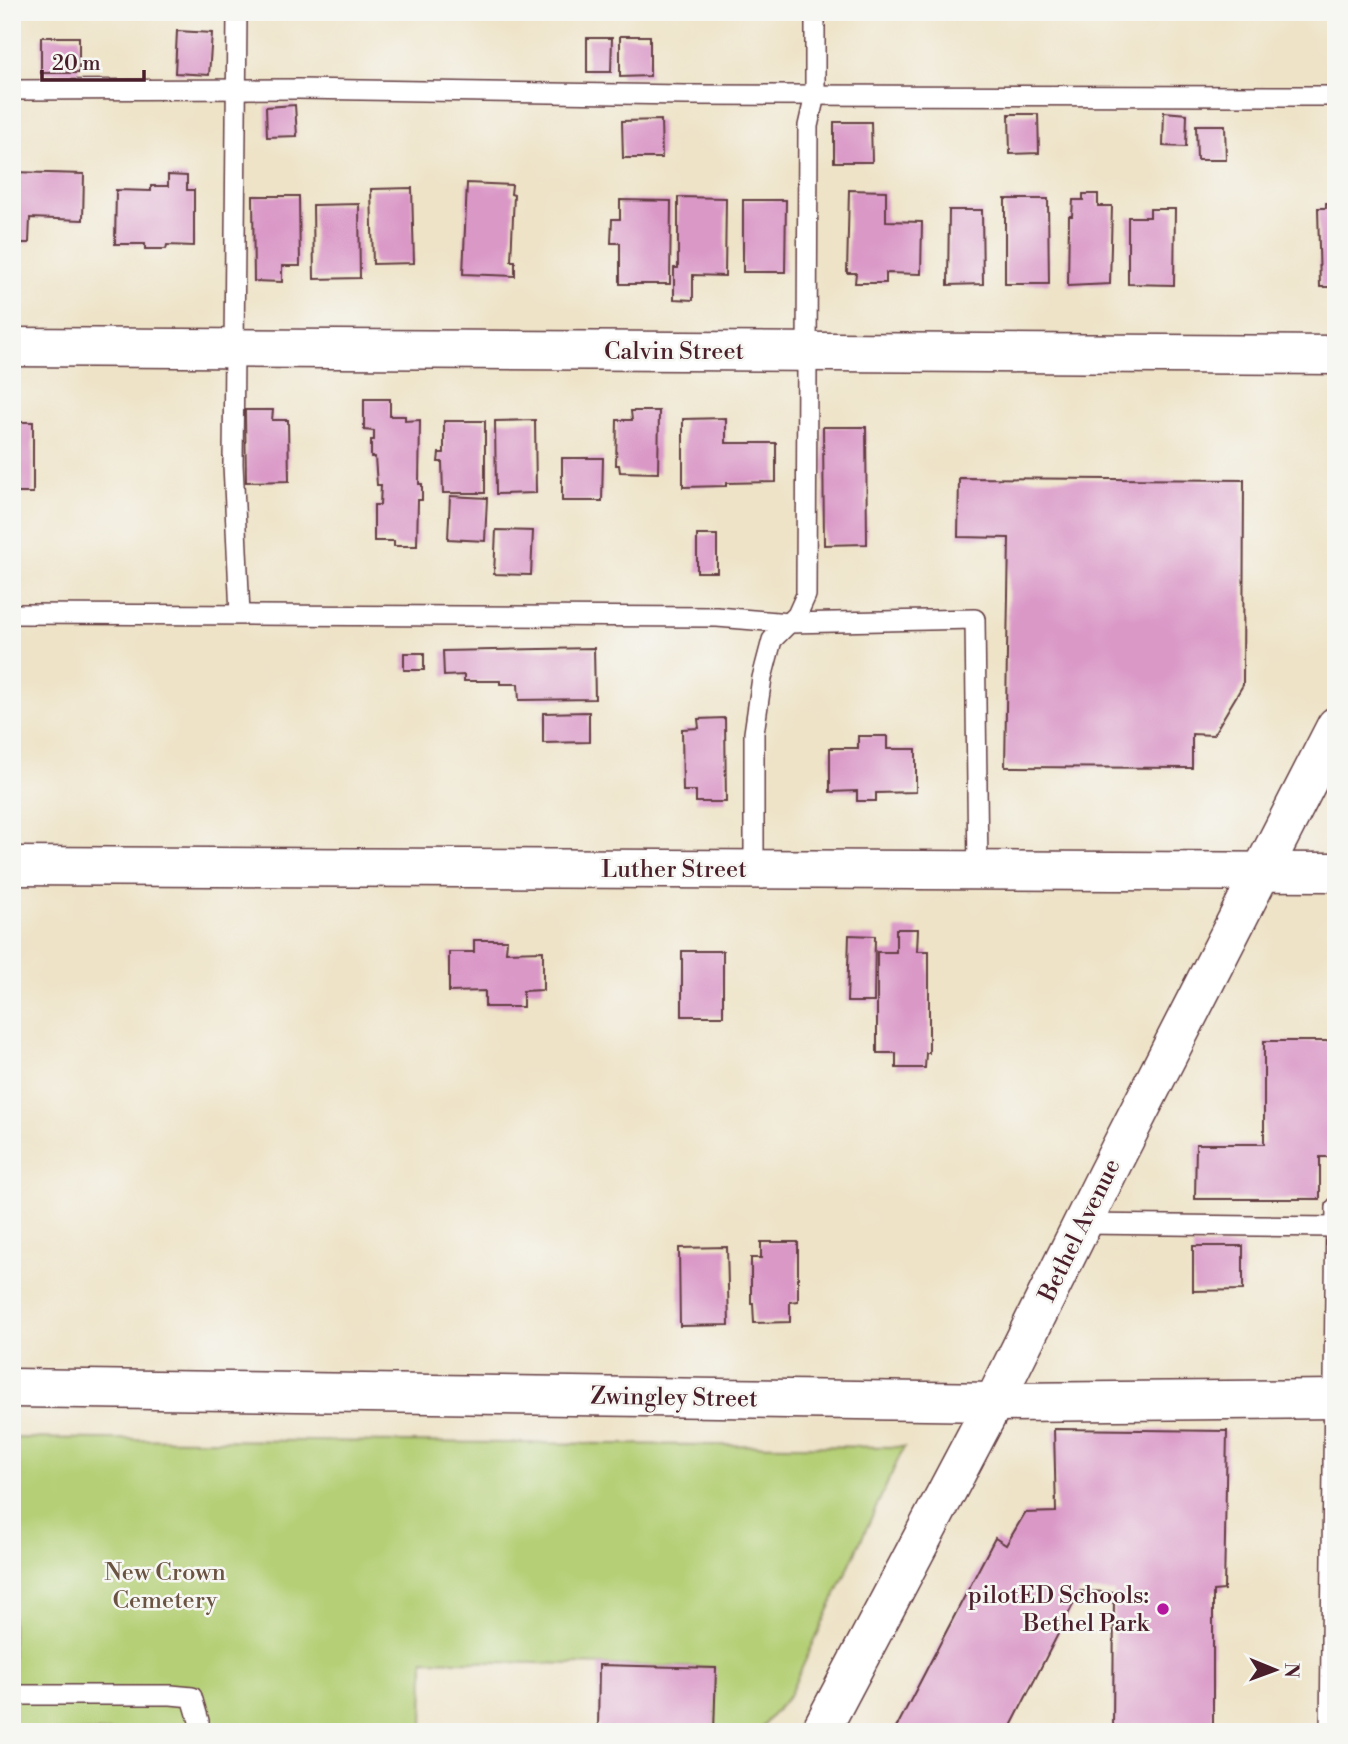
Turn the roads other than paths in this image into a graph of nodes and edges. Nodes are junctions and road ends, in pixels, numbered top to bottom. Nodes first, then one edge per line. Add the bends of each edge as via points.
1 (237, 12) edge
2 (815, 12) edge
3 (12, 90) edge
4 (236, 90) junction
5 (815, 95) junction
6 (1336, 96) edge
7 (12, 347) edge
8 (233, 348) junction
9 (805, 351) junction
10 (1336, 355) edge
11 (12, 614) edge
12 (240, 614) junction
13 (789, 623) junction
14 (1336, 726) edge
15 (12, 866) edge
16 (754, 870) junction
17 (978, 872) junction
18 (1262, 872) junction
19 (1336, 872) edge
20 (1336, 1207) edge
21 (1082, 1224) junction
22 (1335, 1227) edge
23 (12, 1388) edge
24 (1334, 1399) edge
25 (994, 1402) junction
26 (12, 1695) edge
27 (199, 1732) edge
28 (820, 1732) edge
29 (1330, 1732) edge

1 - 4 lane
2 - 5 lane
3 - 4 lane
4 - 5 lane
4 - 8 lane
5 - 6 lane
5 - 9 lane via 808,126
7 - 8 street, Calvin Street
8 - 9 street, Calvin Street
8 - 12 lane
9 - 10 street, Calvin Street
9 - 13 lane via 806,595
11 - 12 lane
12 - 13 lane via 716,617
13 - 16 lane via 772,640 761,678 756,719
13 - 17 lane via 975,619
14 - 18 street, Bethel Avenue
15 - 16 street, Luther Street
16 - 17 street, Luther Street
17 - 18 street, Luther Street
18 - 19 street, Luther Street
18 - 21 street, Bethel Avenue
20 - 22 lane
21 - 22 lane
21 - 25 street, Bethel Avenue
22 - 24 lane
23 - 25 street, Zwingley Street
24 - 25 street, Zwingley Street
24 - 29 lane
25 - 28 street, Bethel Avenue
26 - 27 lane via 192,1697

